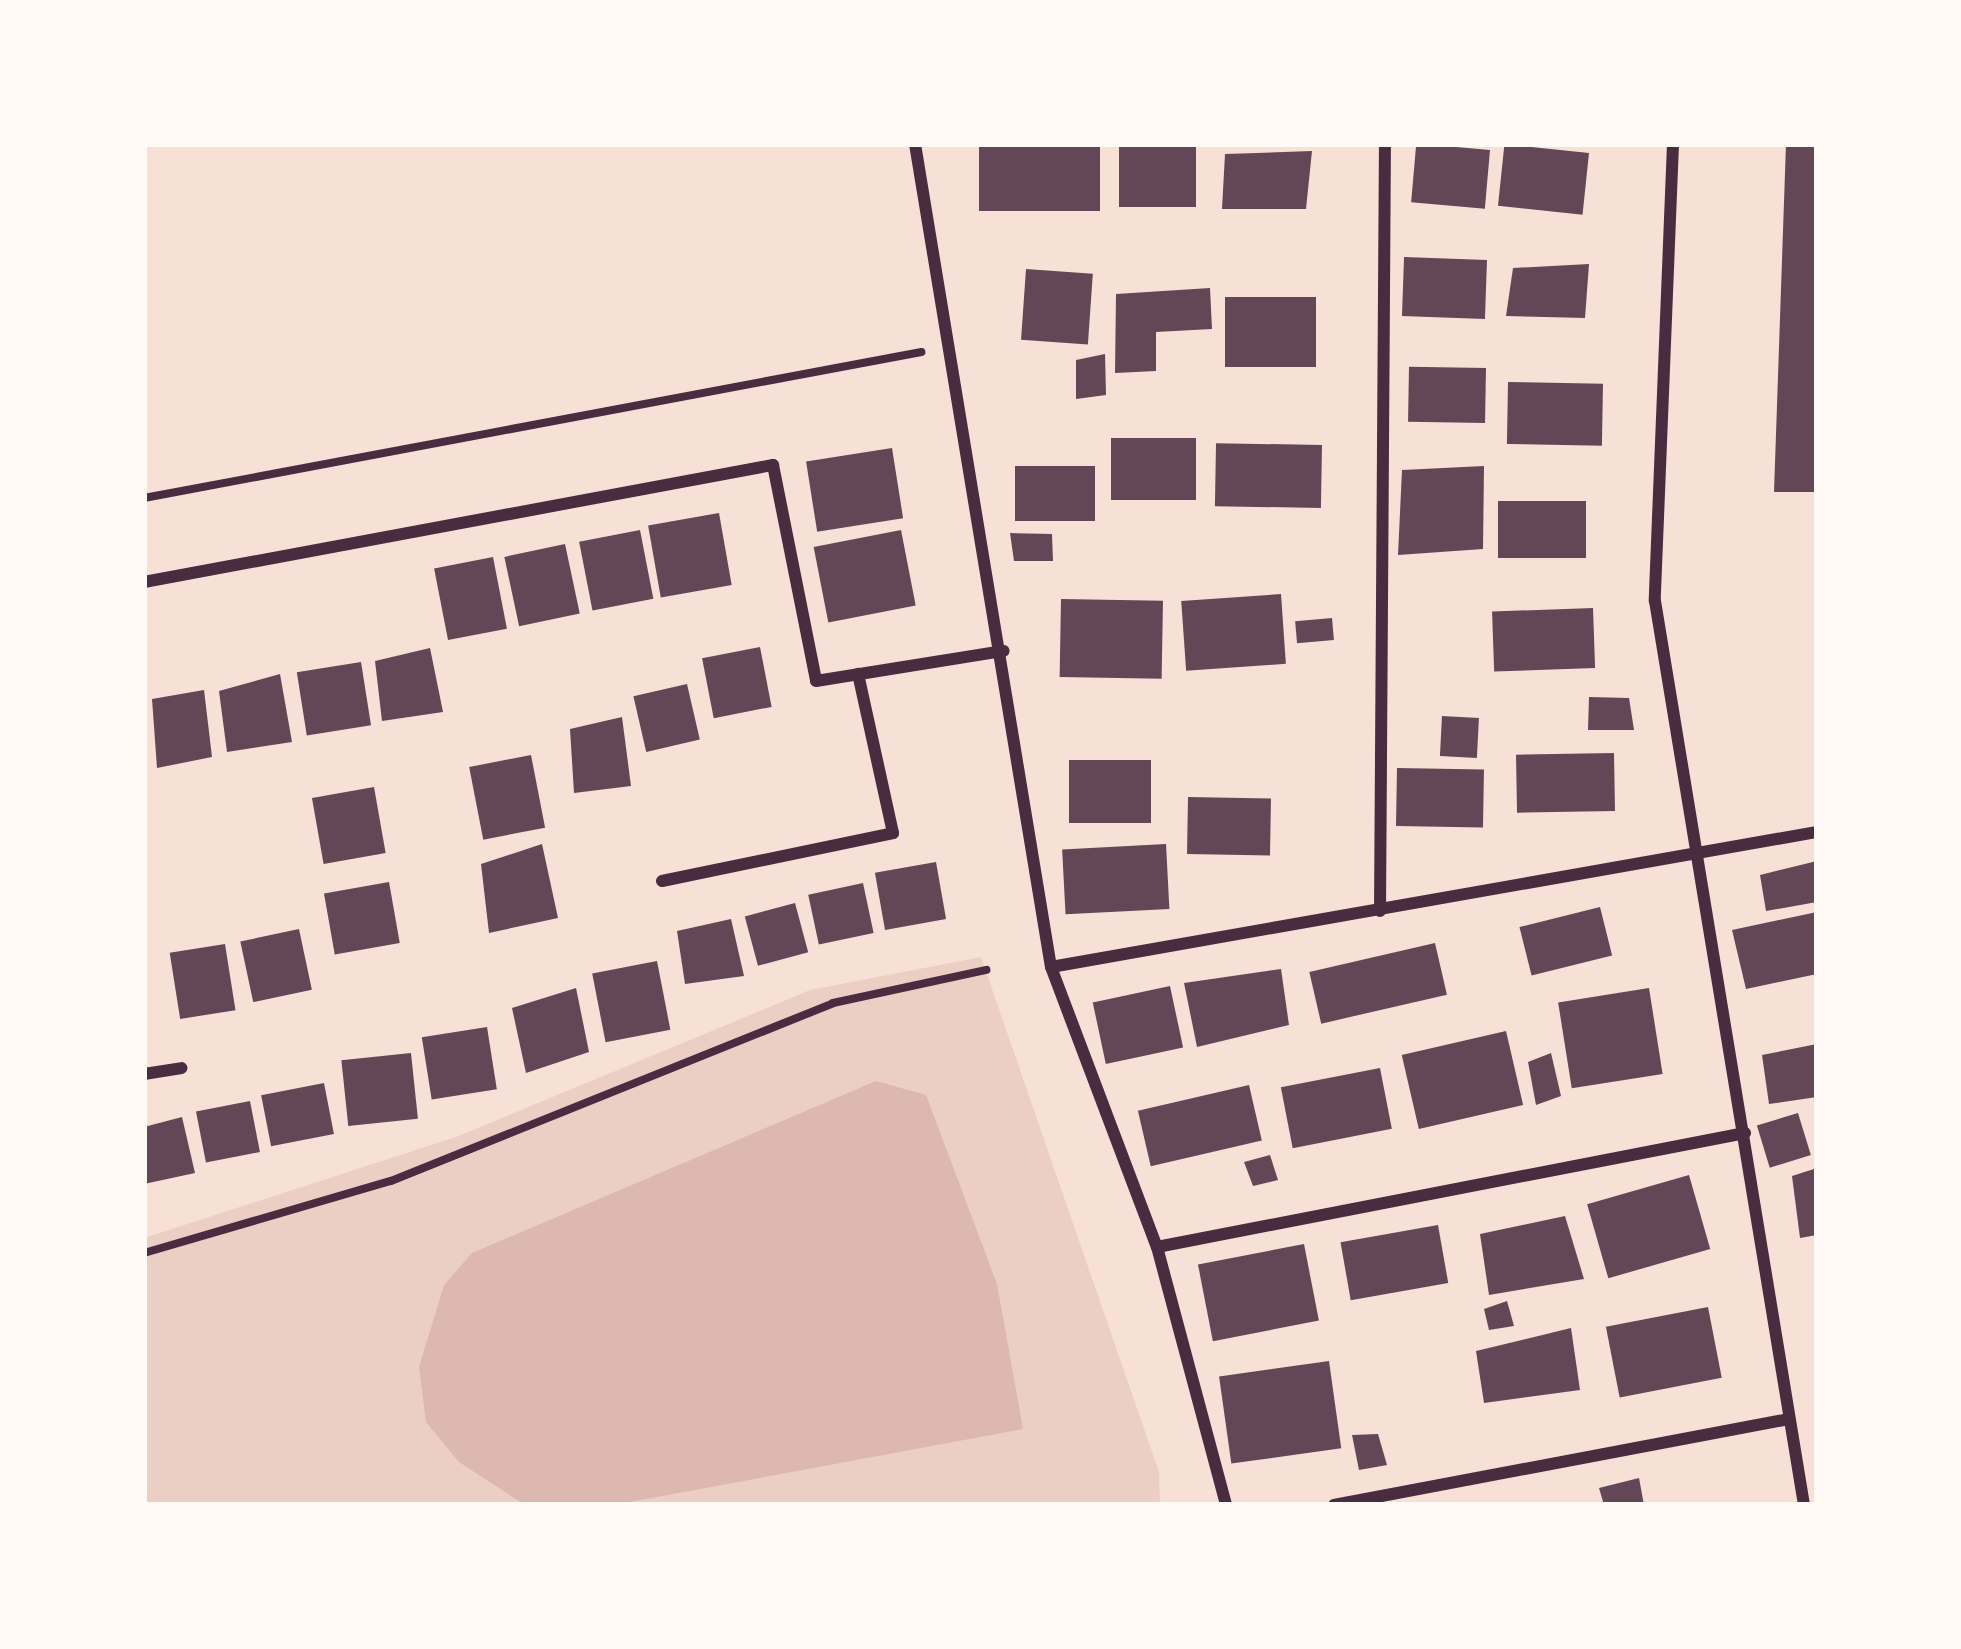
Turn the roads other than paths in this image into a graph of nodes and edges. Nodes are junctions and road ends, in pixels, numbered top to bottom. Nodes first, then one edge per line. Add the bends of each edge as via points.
1 (915, 144) edge
2 (1385, 144) edge
3 (1672, 144) edge
4 (144, 582) edge
5 (1004, 652) junction
6 (858, 674) junction
7 (1817, 832) edge
8 (1696, 850) junction
9 (662, 881) dead end
10 (1380, 911) junction
11 (1051, 967) junction
12 (182, 1068) dead end
13 (144, 1074) edge
14 (1745, 1132) junction
15 (1157, 1247) junction
16 (1789, 1420) junction
17 (1226, 1505) edge
18 (1334, 1505) edge
19 (1804, 1505) edge

1 - 5 street
2 - 10 street
3 - 8 street via 1655,601
4 - 6 street via 773,465 816,681
5 - 6 street
5 - 11 street
6 - 9 street via 893,833
7 - 8 street
8 - 10 street
8 - 14 street
10 - 11 street
11 - 15 street
12 - 13 street
14 - 15 street
14 - 16 street
15 - 17 street
16 - 18 street
16 - 19 street

